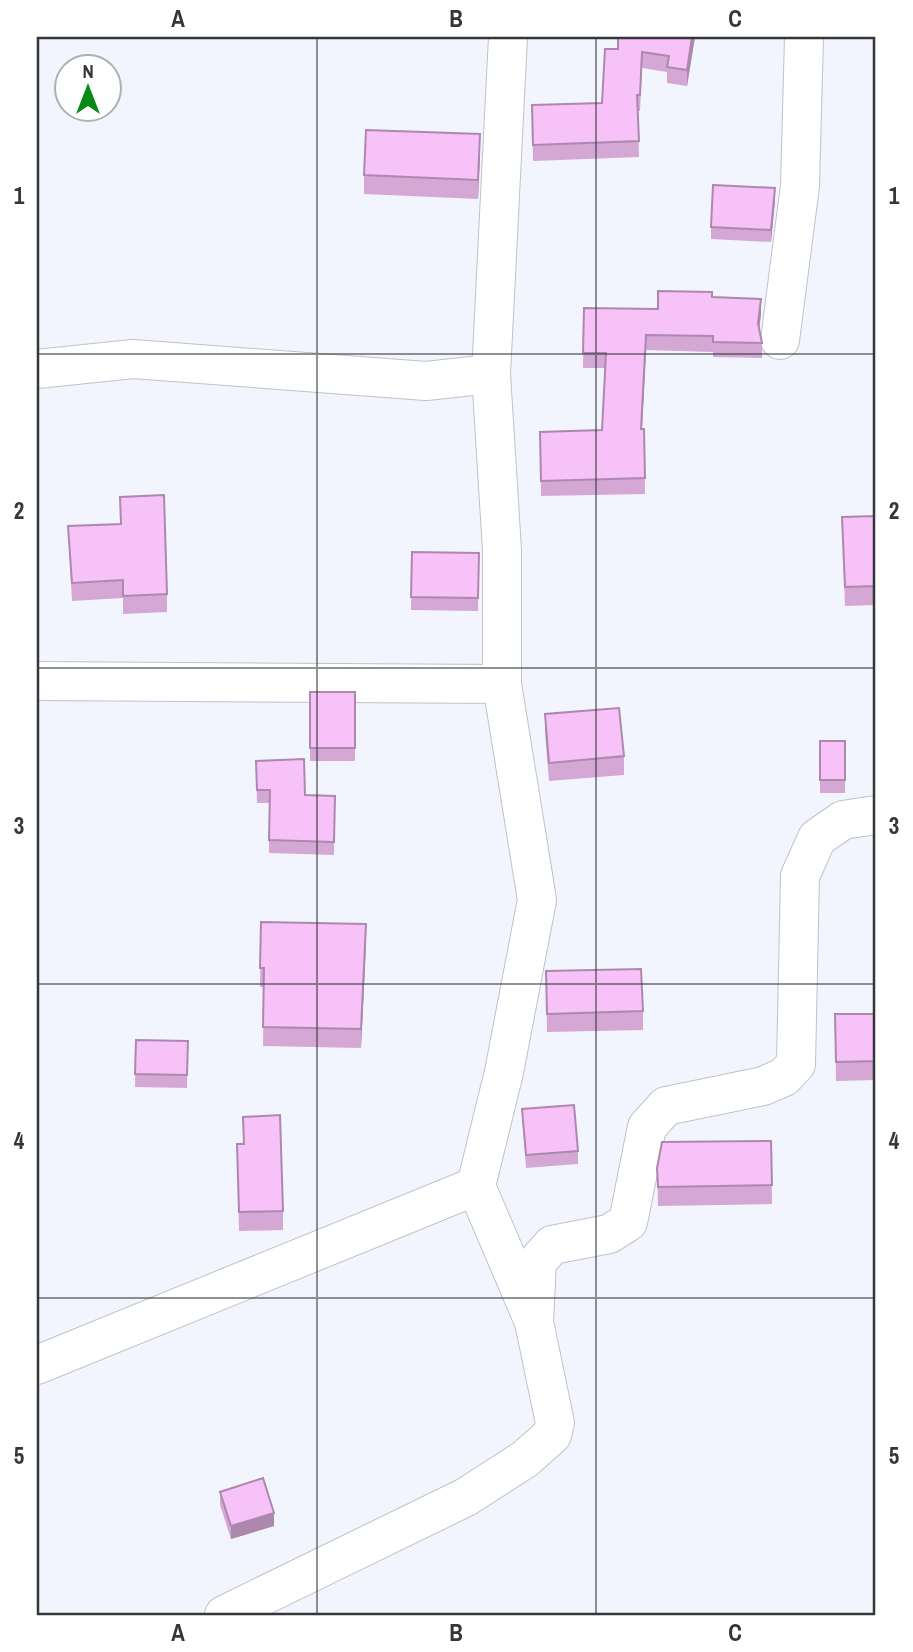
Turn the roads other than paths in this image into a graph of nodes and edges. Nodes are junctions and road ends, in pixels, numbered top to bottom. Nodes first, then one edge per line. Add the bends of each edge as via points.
1 (508, 37) edge
2 (804, 37) edge
3 (780, 340) dead end
4 (37, 369) edge
5 (491, 374) junction
6 (37, 681) edge
7 (502, 684) junction
8 (876, 815) edge
9 (477, 1186) junction
10 (534, 1322) junction
11 (37, 1365) edge
12 (224, 1615) edge

1 - 5 street
2 - 3 street via 800,186
4 - 5 street via 133,359 426,381
5 - 7 street via 502,550
6 - 7 street
7 - 9 street via 537,900
8 - 10 street via 843,820 817,838 800,876 796,1064 784,1077 763,1086 666,1106 647,1127 628,1222 609,1234 552,1245 537,1262
9 - 10 street
9 - 11 street
10 - 12 street via 555,1423 552,1435 525,1459 466,1497

